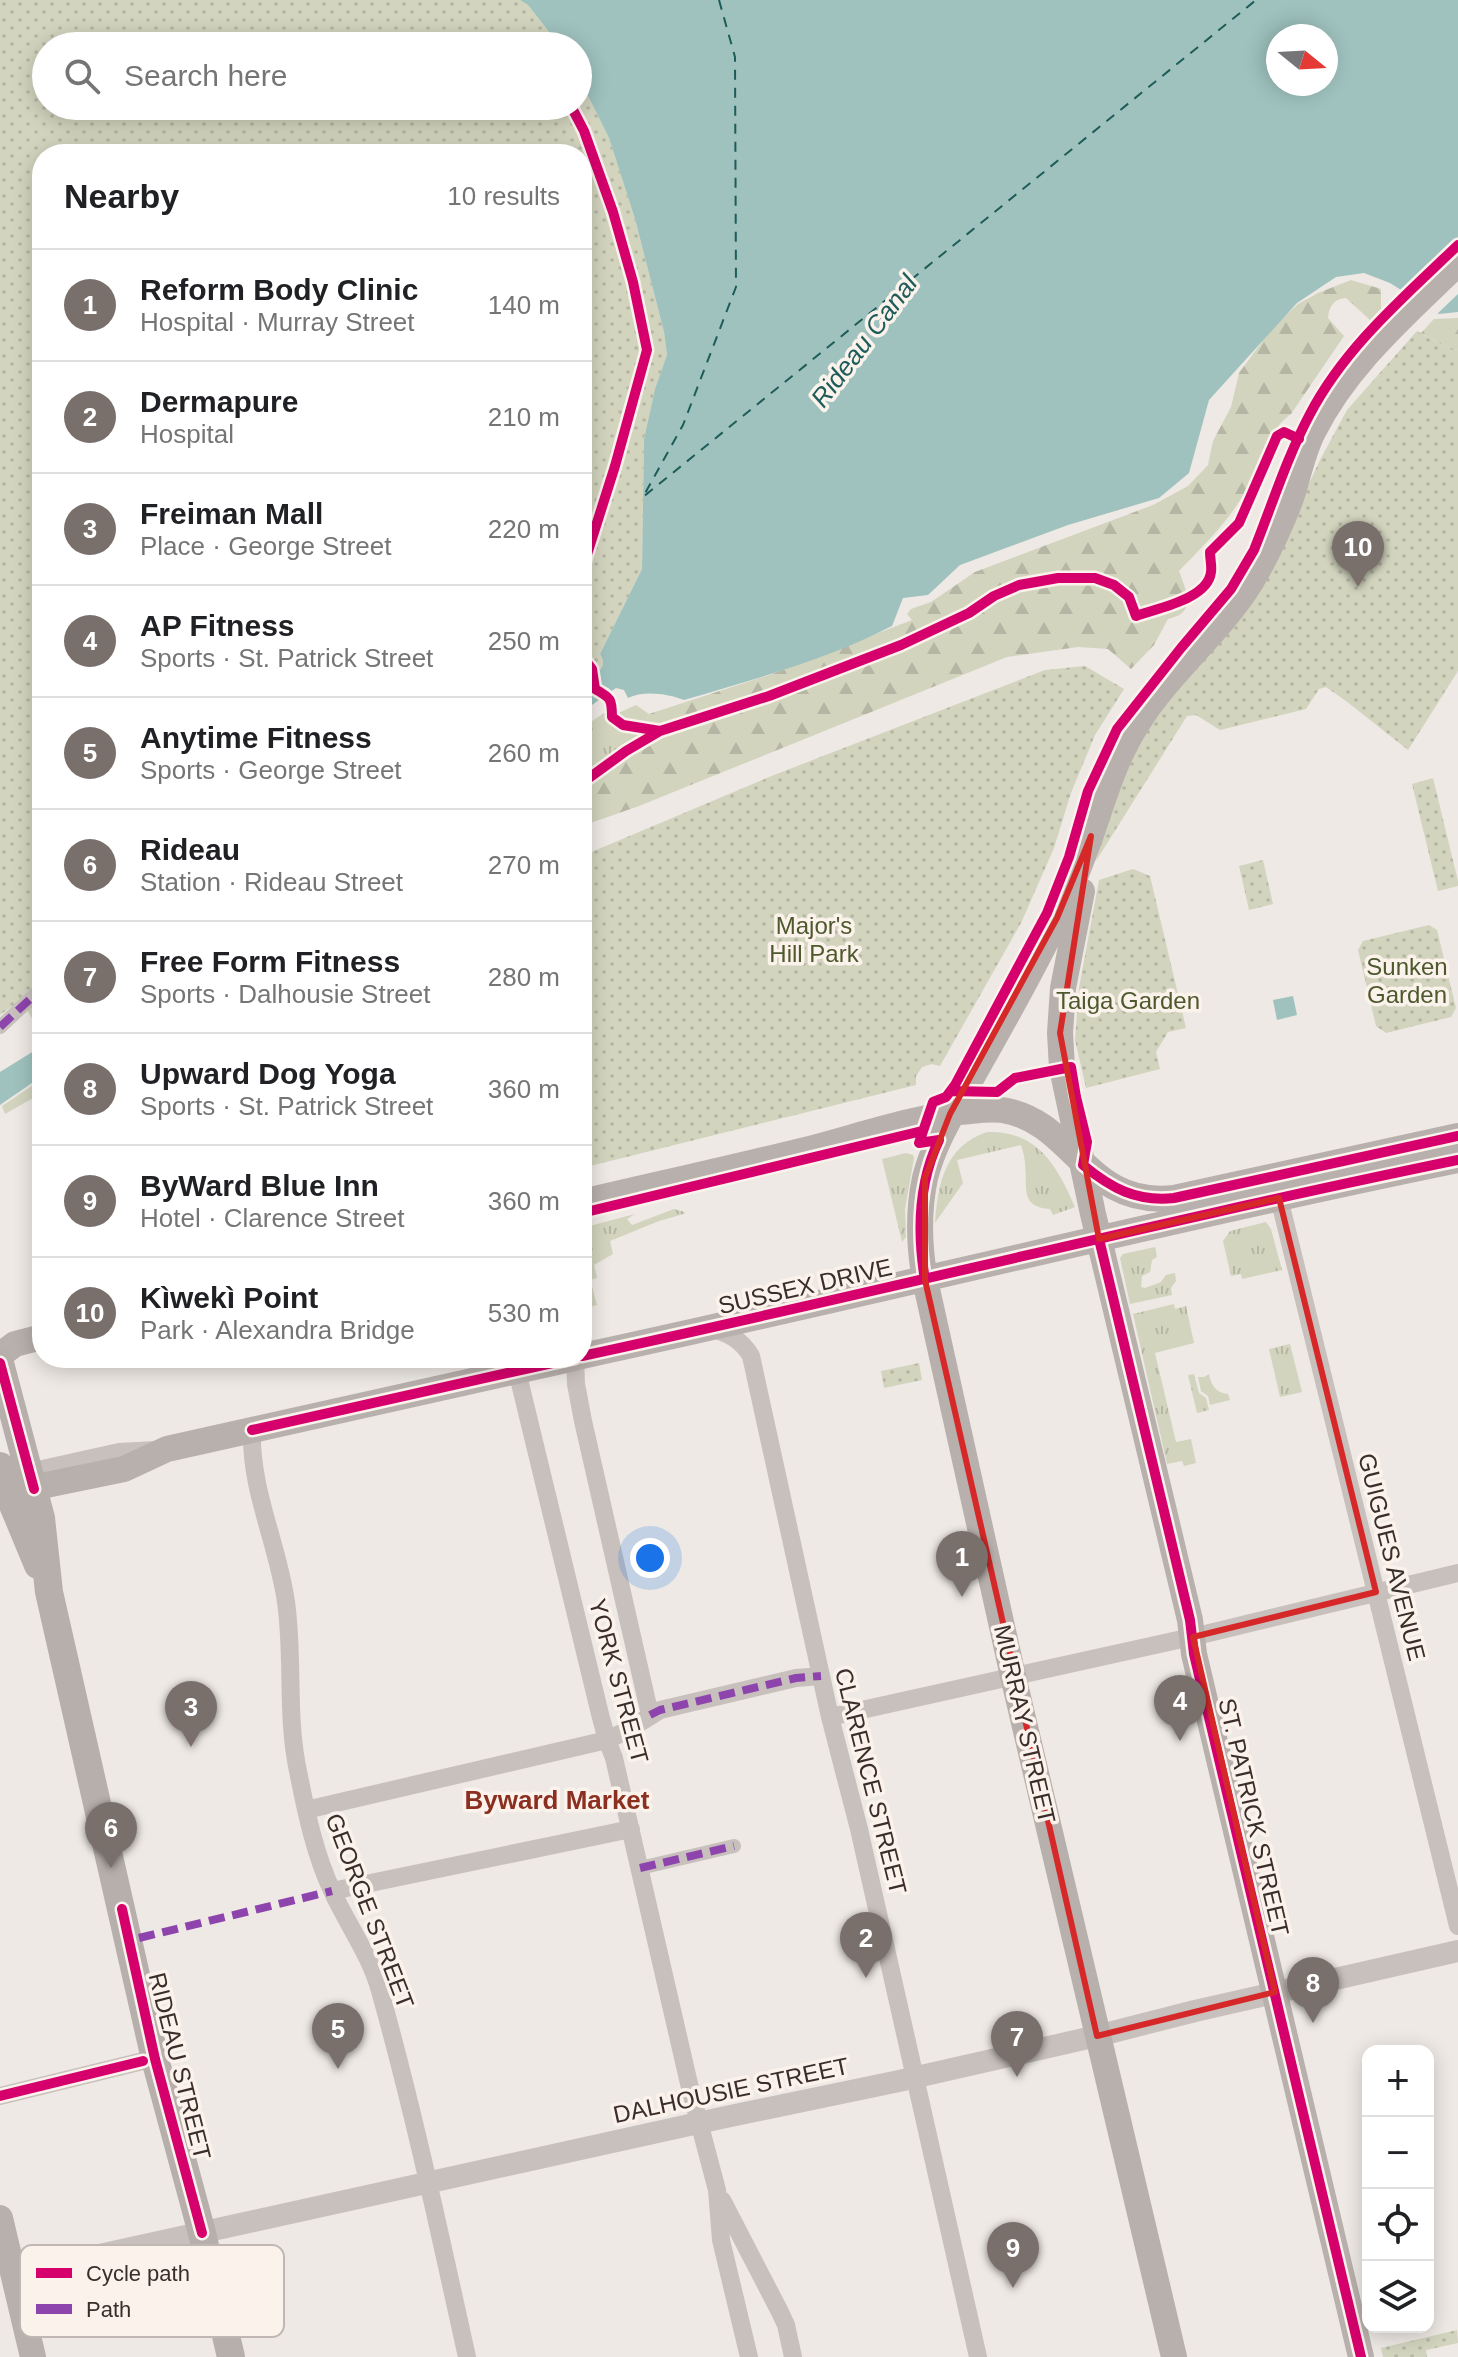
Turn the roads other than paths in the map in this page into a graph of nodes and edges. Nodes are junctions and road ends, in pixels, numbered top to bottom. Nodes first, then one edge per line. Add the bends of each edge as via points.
1 (1458, 263) edge
2 (1458, 284) edge
3 (1390, 340) junction
4 (1091, 836) junction
5 (32, 997) edge
6 (0, 1027) edge
7 (950, 1114) junction
8 (1457, 1158) edge
9 (1083, 1165) junction
10 (1279, 1198) junction
11 (592, 1200) edge
12 (1099, 1239) junction
13 (925, 1280) junction
14 (777, 1313) junction
15 (711, 1328) junction
16 (32, 1340) edge
17 (592, 1354) edge
18 (0, 1355) edge
19 (751, 1356) junction
20 (0, 1363) edge
21 (530, 1368) edge
22 (575, 1368) edge
23 (517, 1371) junction
24 (252, 1430) junction
25 (11, 1481) edge
26 (1458, 1573) edge
27 (1376, 1592) junction
28 (1192, 1636) junction
29 (821, 1676) junction
30 (1013, 1676) junction
31 (650, 1715) junction
32 (830, 1717) junction
33 (607, 1740) junction
34 (306, 1810) junction
35 (631, 1829) junction
36 (734, 1846) dead end
37 (640, 1868) junction
38 (332, 1891) junction
39 (1458, 1926) edge
40 (1458, 1951) edge
41 (1275, 1992) junction
42 (1097, 2036) junction
43 (143, 2061) dead end
44 (916, 2077) junction
45 (0, 2096) edge
46 (700, 2122) junction
47 (429, 2184) junction
48 (717, 2190) junction
49 (0, 2218) edge
50 (202, 2233) junction
51 (147, 2245) edge
52 (205, 2245) edge
53 (20, 2272) edge
54 (13, 2274) junction
55 (20, 2303) edge
56 (28, 2337) edge
57 (226, 2337) edge
58 (33, 2357) edge
59 (231, 2357) edge
60 (467, 2357) edge
61 (749, 2357) edge
62 (793, 2357) edge
63 (978, 2357) edge
64 (1174, 2357) edge
65 (1361, 2357) edge

1 - 3 main road
2 - 3 main road
3 - 4 main road via 1381,360 1339,412 1249,585 1136,725 1110,776
4 - 7 main road, MURRAY STREET via 1050,933
4 - 9 main road, ST. PATRICK STREET via 1063,988 1060,1033 1065,1085
5 - 6 street
7 - 9 main road, SUSSEX DRIVE via 1017,1113 1045,1128
7 - 11 main road, SUSSEX DRIVE
7 - 13 main road, MURRAY STREET via 922,1195
8 - 9 main road, SUSSEX DRIVE via 1157,1200 1123,1193
8 - 10 main road, SUSSEX DRIVE
9 - 12 main road, ST. PATRICK STREET
10 - 12 main road, SUSSEX DRIVE
10 - 27 street, GUIGUES AVENUE
12 - 13 main road, SUSSEX DRIVE
12 - 28 main road, ST. PATRICK STREET
13 - 14 main road, SUSSEX DRIVE
13 - 30 main road, MURRAY STREET
14 - 15 main road, SUSSEX DRIVE
14 - 19 street via 759,1329
15 - 17 main road, SUSSEX DRIVE
15 - 19 street via 734,1336
16 - 18 main road
19 - 29 street, CLARENCE STREET
20 - 25 main road, RIDEAU STREET
21 - 23 main road
22 - 31 street, YORK STREET
23 - 24 main road
23 - 33 street, YORK STREET
24 - 25 main road via 167,1449 124,1469
24 - 34 street, GEORGE STREET via 251,1457 285,1598 291,1727
25 - 50 main road, RIDEAU STREET via 41,1518 49,1592 155,2059
26 - 27 street
27 - 28 street
27 - 39 street, GUIGUES AVENUE
28 - 30 street
28 - 41 main road, ST. PATRICK STREET
29 - 31 street
29 - 32 street, CLARENCE STREET
30 - 32 street
30 - 42 main road, MURRAY STREET
31 - 33 street
32 - 44 street, CLARENCE STREET
33 - 34 street
33 - 35 street, YORK STREET
34 - 38 street, GEORGE STREET
35 - 37 street, YORK STREET
35 - 38 street
36 - 37 street
37 - 46 street, YORK STREET
38 - 47 street, GEORGE STREET via 380,1988
40 - 41 street, DALHOUSIE STREET
41 - 42 street, DALHOUSIE STREET
41 - 65 main road, ST. PATRICK STREET
42 - 44 street, DALHOUSIE STREET
42 - 64 main road, MURRAY STREET
43 - 45 street
44 - 46 street, DALHOUSIE STREET
44 - 63 street, CLARENCE STREET
46 - 47 street, DALHOUSIE STREET
46 - 48 street, YORK STREET
47 - 50 street, DALHOUSIE STREET
47 - 60 street, GEORGE STREET
48 - 61 street, YORK STREET via 721,2240
48 - 62 street, YORK STREET via 786,2325
49 - 54 main road
50 - 51 street, DALHOUSIE STREET
50 - 52 main road, RIDEAU STREET
53 - 54 street, DALHOUSIE STREET
54 - 55 main road
56 - 58 main road
57 - 59 main road, RIDEAU STREET

